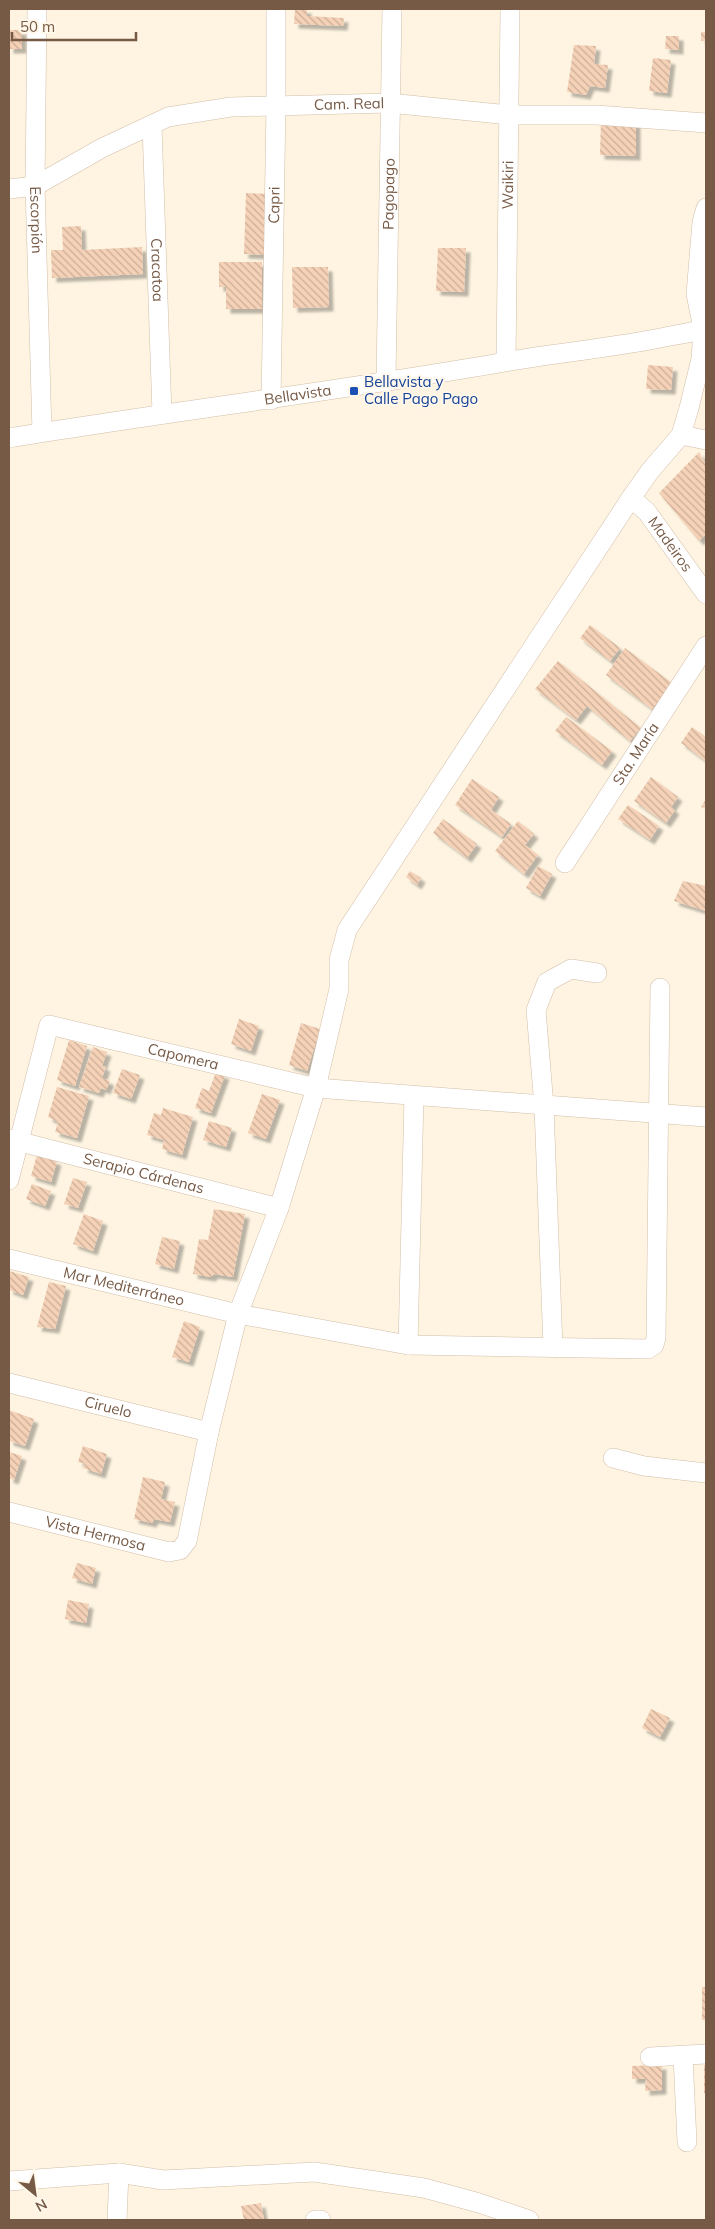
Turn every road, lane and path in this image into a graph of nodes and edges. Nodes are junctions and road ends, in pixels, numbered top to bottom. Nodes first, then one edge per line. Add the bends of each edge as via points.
1 (37, 9) edge
2 (276, 9) edge
3 (392, 9) edge
4 (510, 9) edge
5 (389, 103) junction
6 (276, 106) junction
7 (510, 115) junction
8 (706, 123) edge
9 (152, 126) junction
10 (34, 186) junction
11 (9, 189) edge
12 (706, 208) edge
13 (705, 328) edge
14 (506, 361) junction
15 (386, 380) junction
16 (271, 400) junction
17 (162, 414) junction
18 (42, 432) junction
19 (681, 436) junction
20 (9, 438) edge
21 (706, 440) edge
22 (630, 498) junction
23 (706, 594) edge
24 (706, 646) edge
25 (565, 862) dead end
26 (597, 974) dead end
27 (660, 988) dead end
28 (316, 1088) junction
29 (414, 1096) junction
30 (544, 1106) junction
31 (660, 1114) junction
32 (706, 1117) edge
33 (13, 1140) edge
34 (9, 1180) edge
35 (279, 1208) junction
36 (9, 1259) edge
37 (238, 1314) junction
38 (408, 1345) junction
39 (553, 1348) junction
40 (9, 1383) edge
41 (209, 1432) junction
42 (613, 1458) dead end
43 (706, 1473) edge
44 (9, 1512) edge
45 (706, 2054) edge
46 (683, 2056) junction
47 (650, 2057) dead end
48 (687, 2142) dead end
49 (119, 2173) junction
50 (9, 2182) edge
51 (117, 2220) edge
52 (315, 2220) edge
53 (321, 2220) edge
54 (529, 2220) edge

1 - 10 street, Escorpión
2 - 6 street, Capri
3 - 5 street, Pagopago
4 - 7 street, Waikiri
5 - 6 street, Cam. Real
5 - 7 street, Cam. Real
5 - 15 street, Pagopago
6 - 9 street, Cam. Real via 231,107 168,117
6 - 16 street, Capri
7 - 8 street, Cam. Real via 596,115
7 - 14 street, Waikiri
9 - 10 street, Cam. Real via 102,148
9 - 17 street, Cracatoa
10 - 11 street, Cam. Real
10 - 18 street, Escorpión
12 - 13 street via 696,294
13 - 14 street, Bellavista via 649,341
13 - 19 street via 701,359
14 - 15 street, Bellavista via 448,373
15 - 16 street, Bellavista
16 - 17 street, Bellavista
17 - 18 street, Bellavista
18 - 20 street, Bellavista
19 - 21 street
19 - 22 street
22 - 23 street, Madeiros via 647,512
22 - 28 street via 347,930 339,960 339,989
24 - 25 street, Sta. María
26 - 30 street via 571,969 547,982 539,1001 536,1010
27 - 31 street
28 - 29 street, Capomera
28 - 33 street, Capomera via 50,1025
28 - 35 street
29 - 30 street, Capomera
29 - 38 street
30 - 31 street, Capomera
30 - 39 street
31 - 32 street, Capomera
31 - 39 street, Mar Mediterráneo via 654,1345 648,1349
33 - 34 street
33 - 35 street, Serapio Cárdenas
35 - 37 street
36 - 37 street, Mar Mediterráneo
37 - 38 street, Mar Mediterráneo
37 - 41 street
38 - 39 street, Mar Mediterráneo
40 - 41 street, Ciruelo
41 - 44 street, Vista Hermosa via 187,1541 180,1550 168,1552
42 - 43 street via 644,1466
45 - 46 street
46 - 47 street
46 - 48 street
49 - 50 street
49 - 51 street
49 - 54 street via 164,2180 314,2172 424,2188
52 - 53 street

